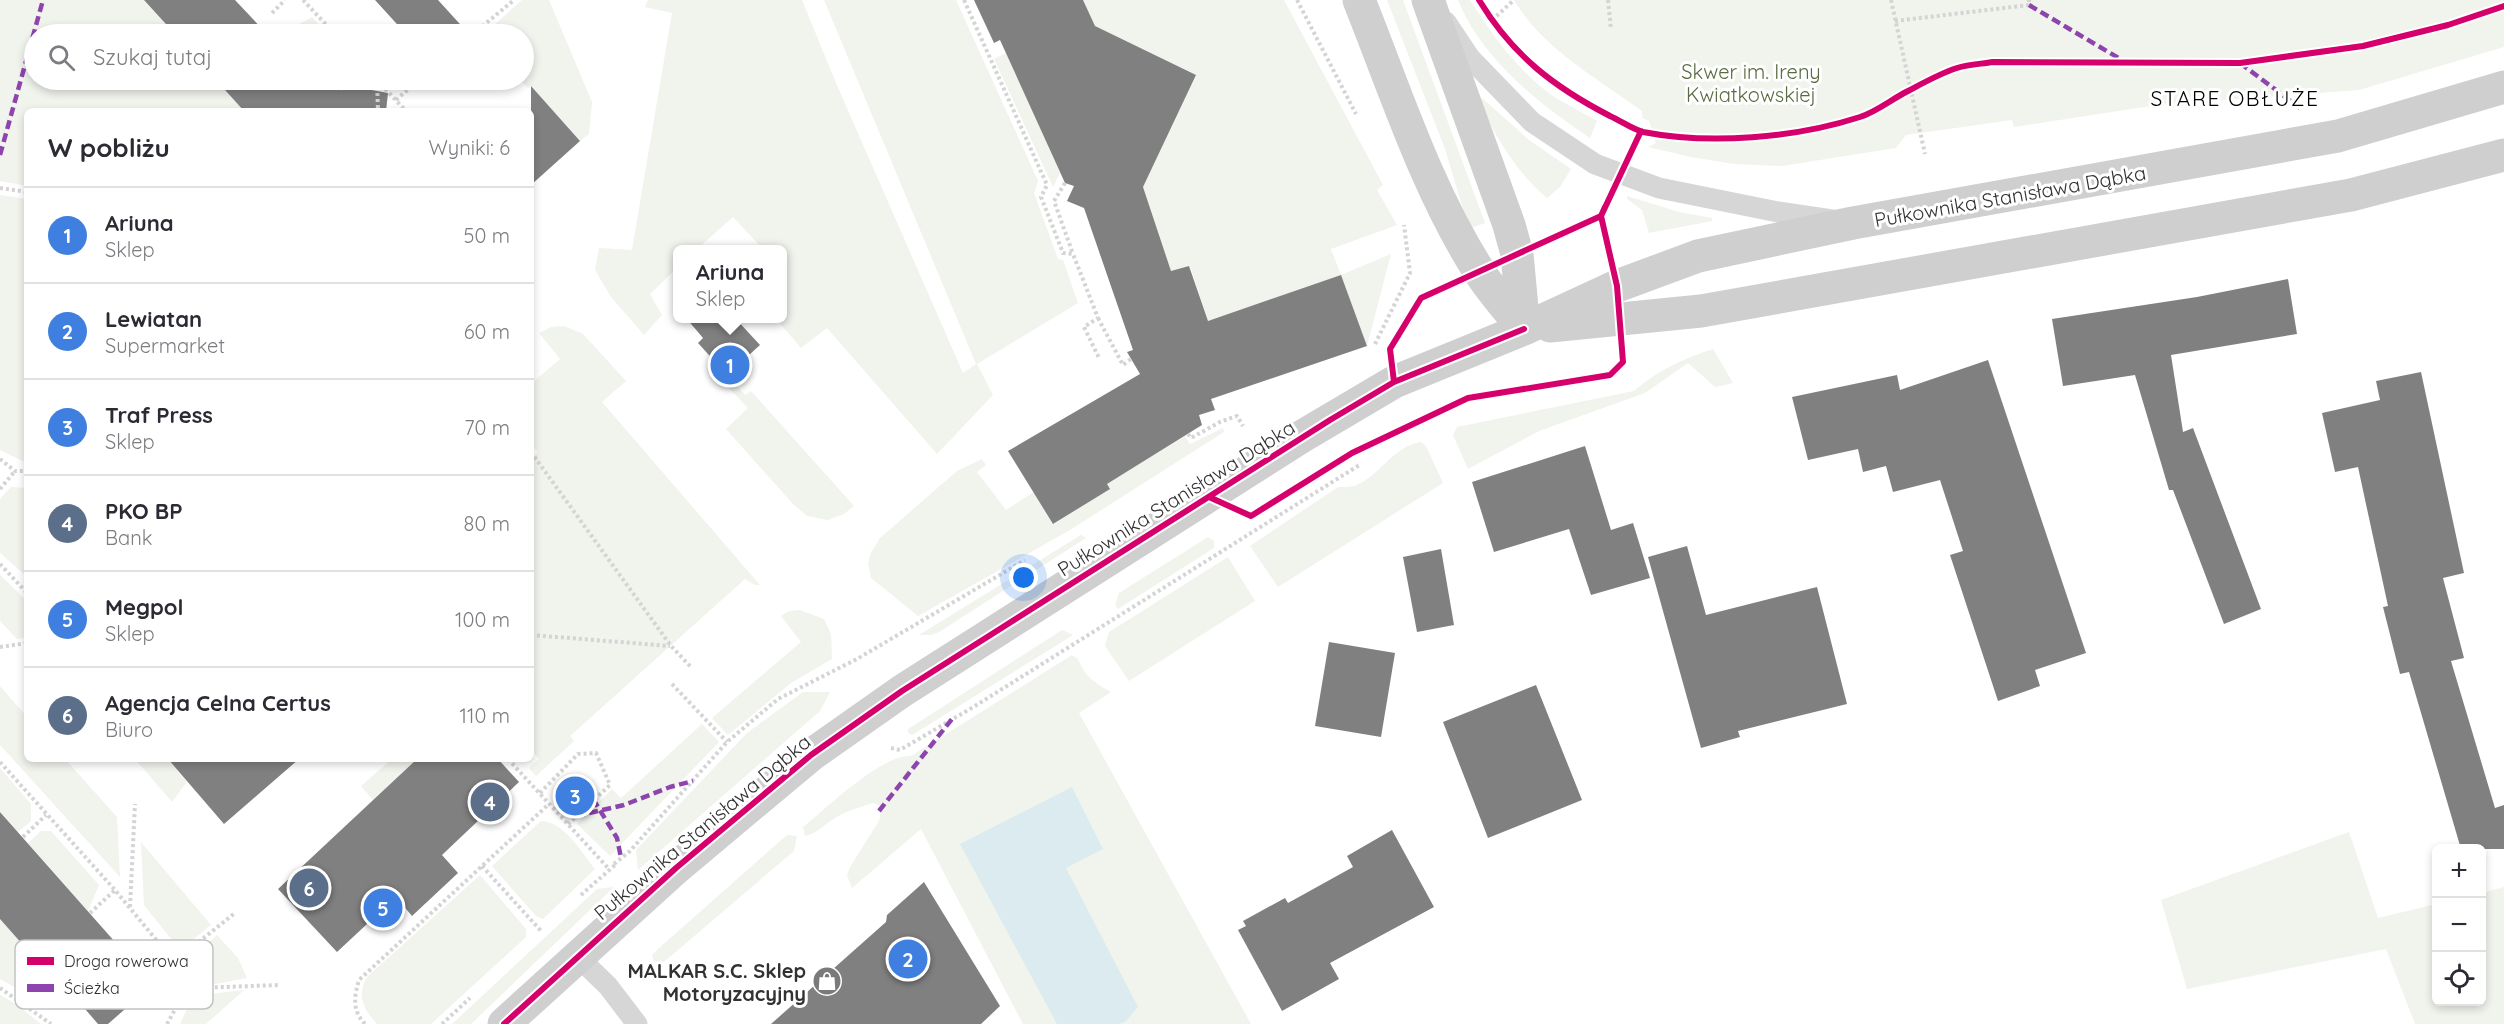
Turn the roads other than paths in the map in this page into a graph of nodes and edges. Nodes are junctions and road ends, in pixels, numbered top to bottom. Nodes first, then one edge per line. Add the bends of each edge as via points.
1 (1359, 0) edge
2 (1430, 0) edge
3 (2504, 87) edge
4 (2504, 155) edge
5 (1853, 223) junction
6 (1524, 329) junction
7 (577, 956) junction
8 (504, 1024) edge
9 (637, 1024) edge

1 - 6 main road via 1447,212 1479,272
2 - 5 lane via 1470,58 1532,122 1595,164 1659,188
2 - 6 main road via 1509,225 1517,254
3 - 5 main road, Pułkownika Stanisława Dąbka via 2338,136
4 - 6 main road, Pułkownika Stanisława Dąbka via 2351,195 1725,306
5 - 6 main road, Pułkownika Stanisława Dąbka via 1698,256 1617,286
6 - 7 main road, Pułkownika Stanisława Dąbka via 1385,387 902,691 811,755
7 - 8 main road, Pułkownika Stanisława Dąbka
7 - 9 lane via 608,986

